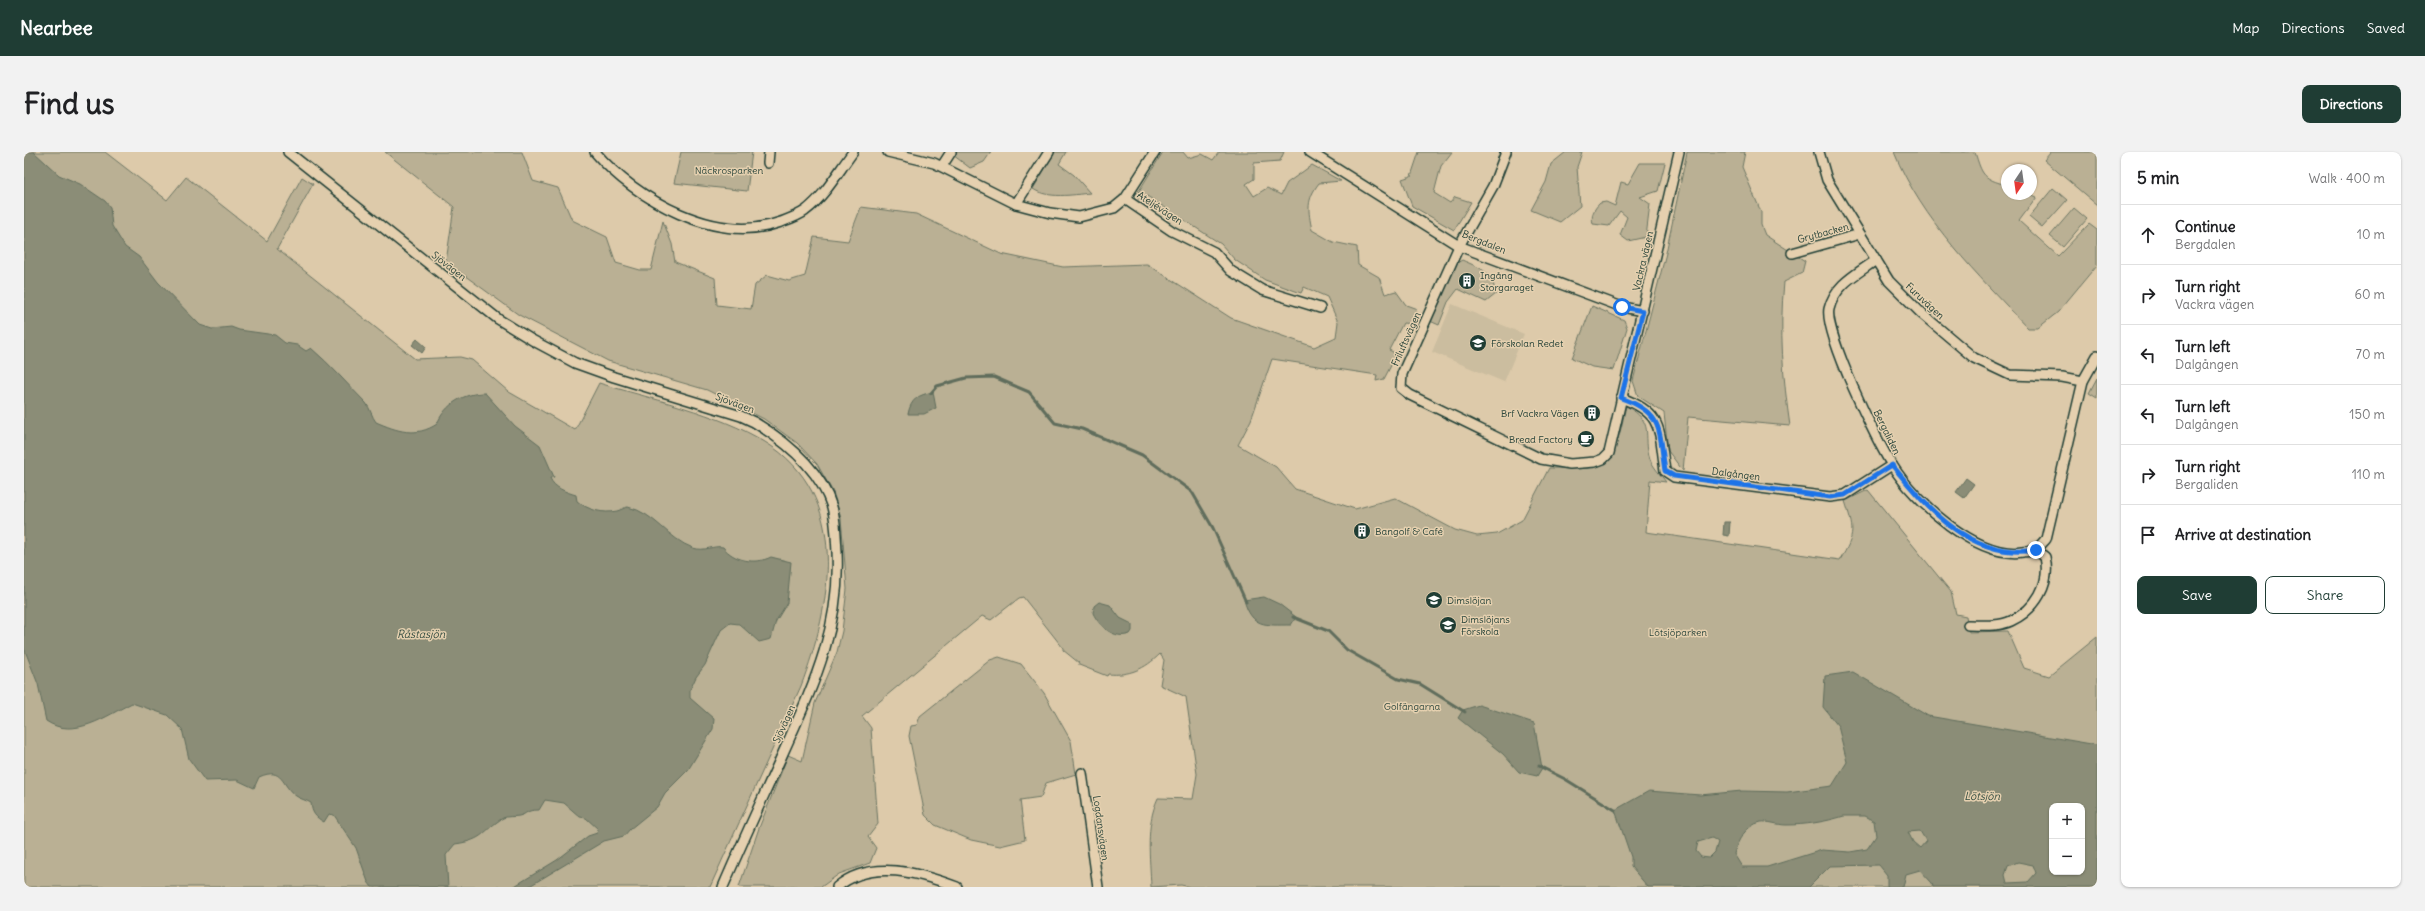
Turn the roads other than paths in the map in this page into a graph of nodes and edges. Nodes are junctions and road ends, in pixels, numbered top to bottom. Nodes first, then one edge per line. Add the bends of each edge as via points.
1 (288, 152) edge
2 (595, 152) edge
3 (769, 152) edge
4 (853, 152) edge
5 (888, 152) edge
6 (951, 152) edge
7 (1049, 152) edge
8 (1155, 152) edge
9 (1310, 152) edge
10 (1506, 152) edge
11 (1679, 152) edge
12 (1819, 152) edge
13 (768, 163) dead end
14 (942, 166) junction
15 (1125, 200) junction
16 (1016, 204) junction
17 (1860, 234) junction
18 (1459, 246) junction
19 (1792, 253) dead end
20 (1876, 260) junction
21 (1320, 308) dead end
22 (1643, 311) junction
23 (2097, 356) edge
24 (2083, 381) junction
25 (1621, 398) junction
26 (1595, 462) joint
27 (1892, 465) junction
28 (2036, 550) junction
29 (1968, 625) dead end
30 (1082, 773) dead end
31 (723, 887) edge
32 (837, 887) edge
33 (957, 887) edge
34 (1098, 887) edge

1 - 31 street, Sjövägen via 498,319 575,363 754,422 774,434 801,457 823,487 834,520 838,566 835,603 823,660
2 - 4 street via 631,186 678,213 724,226 755,229 765,228 804,212 819,199
3 - 13 street
5 - 14 street, Ateljévägen
6 - 14 street
7 - 16 street
8 - 15 street
9 - 18 street, Bergdalen
10 - 18 street, Friluftsvägen via 1493,186
11 - 22 street, Vackra vägen
12 - 17 street, Furuvägen via 1827,180
14 - 16 street, Ateljévägen
15 - 16 street, Ateljévägen via 1114,208 1079,216 1050,213
15 - 21 street, Ateljévägen via 1172,231 1214,252 1231,271 1262,290
17 - 19 street, Grytbacken
17 - 20 street, Furuvägen
18 - 22 street, Bergdalen via 1622,307
18 - 26 street, Friluftsvägen via 1402,374 1401,388 1410,395 1541,459 1570,464
20 - 24 street, Furuvägen via 1889,281 1922,314 1974,358 2010,374
20 - 27 street, Bergaliden via 1838,287 1829,310 1833,337 1849,379
22 - 25 street, Vackra vägen
23 - 24 street
24 - 28 street via 2050,526 2046,539
25 - 26 street, Vackra vägen via 1609,453
25 - 27 street, Dalgången via 1645,408 1656,420 1665,471 1674,476 1830,497 1845,495
27 - 28 street, Bergaliden via 1920,499 1952,528 1990,548 2016,553
28 - 29 street via 2045,557 2048,572 2043,590 2032,605 2010,621
30 - 34 street, Logdansvägen
32 - 33 street via 844,881 866,873 891,870 906,871

